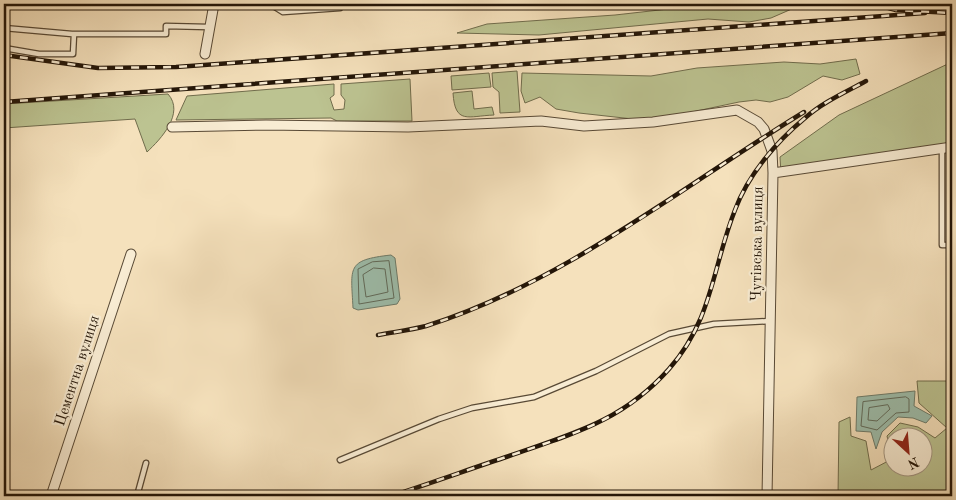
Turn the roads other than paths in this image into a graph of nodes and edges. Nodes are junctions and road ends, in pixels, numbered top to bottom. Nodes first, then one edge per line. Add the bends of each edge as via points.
1 (214, 4) edge
2 (274, 4) edge
3 (340, 8) dead end
4 (208, 27) junction
5 (4, 28) edge
6 (74, 34) junction
7 (4, 48) edge
8 (205, 54) dead end
9 (172, 127) dead end
10 (952, 147) edge
11 (942, 149) junction
12 (773, 173) junction
13 (952, 245) edge
14 (131, 254) dead end
15 (771, 321) junction
16 (340, 460) dead end
17 (146, 463) dead end
18 (51, 496) edge
19 (137, 496) edge
20 (768, 496) edge

1 - 4 street
2 - 3 lane via 283,12
4 - 6 lane via 166,26 166,34
4 - 8 street
5 - 6 lane
6 - 7 lane via 73,54 39,54
9 - 12 street via 408,127 541,121 584,126 653,122 737,110 758,122 764,130 772,152
10 - 11 street, Чутівська вулиця
11 - 12 street, Чутівська вулиця
11 - 13 lane via 942,245
12 - 15 street, Чутівська вулиця
14 - 18 street, Цементна вулиця
15 - 16 lane via 714,324 669,334 596,371 534,397 472,408
15 - 20 street, Чутівська вулиця
17 - 19 lane

